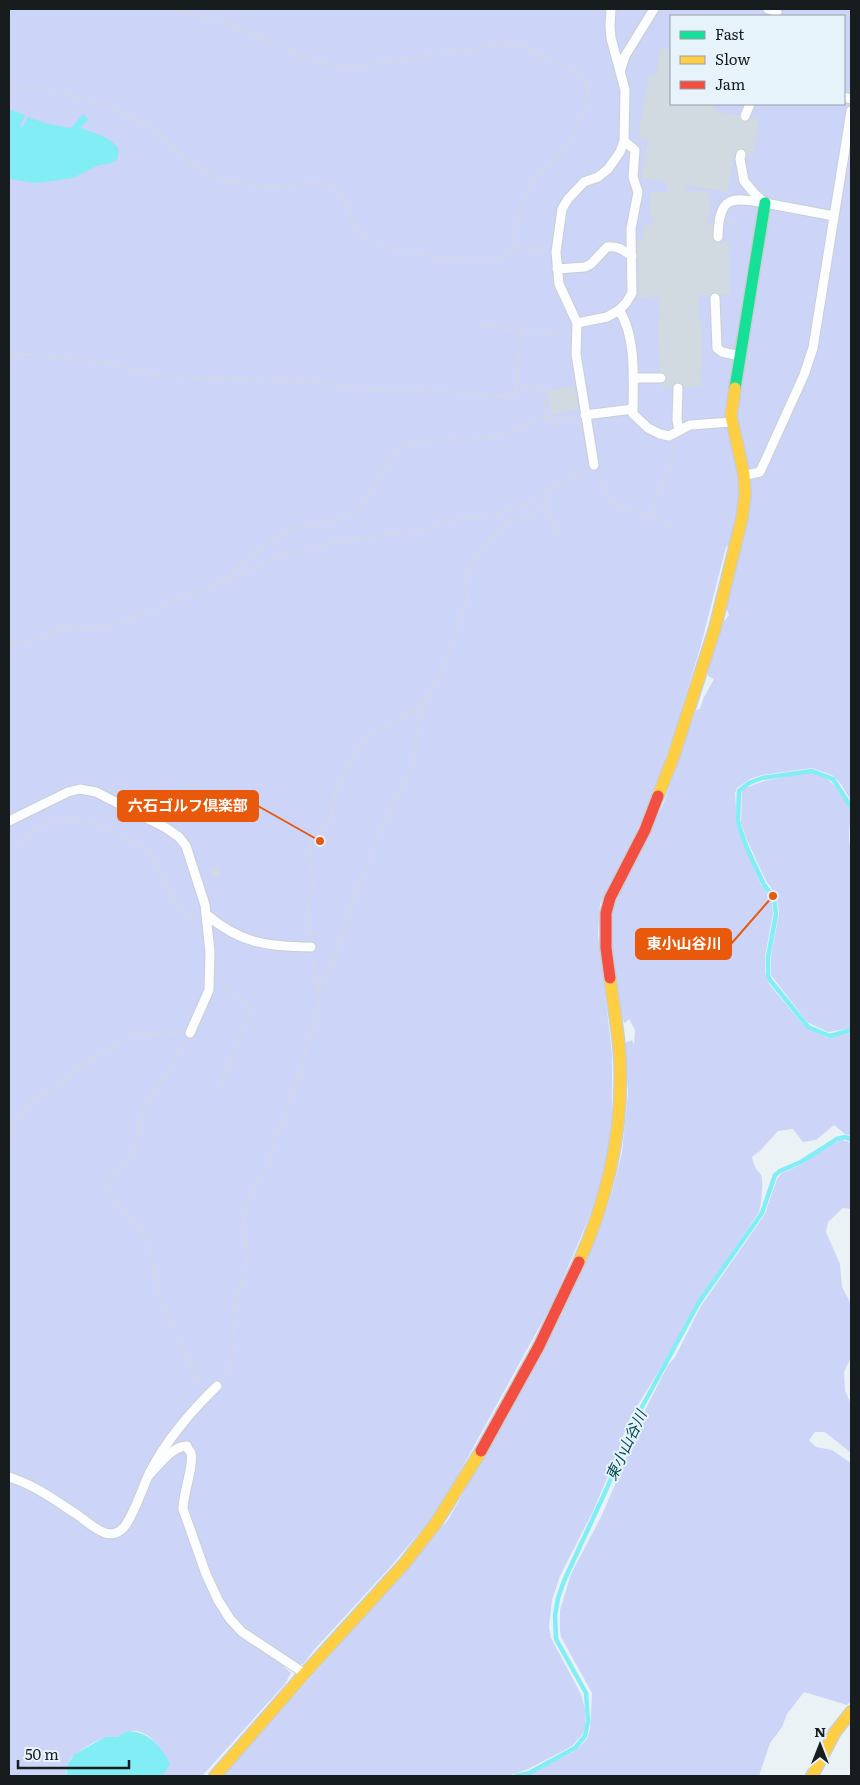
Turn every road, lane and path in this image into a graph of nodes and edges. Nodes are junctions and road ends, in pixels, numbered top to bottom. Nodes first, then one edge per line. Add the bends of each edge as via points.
1 (171, 9) edge
2 (611, 9) edge
3 (654, 9) edge
4 (768, 9) edge
5 (777, 12) edge
6 (620, 72) junction
7 (9, 86) edge
8 (750, 105) edge
9 (851, 111) edge
10 (745, 116) dead end
11 (624, 141) junction
12 (741, 154) dead end
13 (765, 203) junction
14 (834, 216) junction
15 (718, 220) junction
16 (718, 237) dead end
17 (740, 238) dead end
18 (518, 247) junction
19 (556, 252) junction
20 (632, 256) junction
21 (557, 269) junction
22 (716, 298) dead end
23 (619, 310) junction
24 (577, 323) junction
25 (480, 324) dead end
26 (521, 331) junction
27 (576, 337) junction
28 (9, 353) edge
29 (740, 356) junction
30 (633, 378) junction
31 (661, 378) dead end
32 (516, 385) junction
33 (678, 388) dead end
34 (633, 410) junction
35 (585, 415) junction
36 (547, 417) junction
37 (732, 422) junction
38 (676, 432) junction
39 (594, 465) junction
40 (744, 475) junction
41 (549, 490) junction
42 (545, 503) junction
43 (650, 514) junction
44 (674, 529) dead end
45 (561, 536) dead end
46 (219, 584) junction
47 (9, 643) edge
48 (428, 695) junction
49 (9, 821) edge
50 (9, 852) edge
51 (206, 914) junction
52 (209, 934) junction
53 (311, 948) junction
54 (210, 982) junction
55 (318, 991) junction
56 (190, 1033) junction
57 (218, 1091) dead end
58 (9, 1138) edge
59 (217, 1386) joint
60 (206, 1397) junction
61 (149, 1475) junction
62 (9, 1477) edge
63 (305, 1674) junction
64 (851, 1712) edge
65 (215, 1776) edge
66 (812, 1776) edge

1 - 18 path via 223,23 336,67 395,62 446,50 513,44 524,46 581,75 586,82 588,97 581,120 559,156 530,187 514,234
2 - 6 lane via 610,26
3 - 6 lane via 625,56
4 - 5 lane
6 - 11 lane via 624,90
7 - 18 path via 68,95 139,120 196,166 222,178 271,187 310,182 332,187 344,197 357,228 371,241 386,247 435,257 465,259 500,258
8 - 10 lane
9 - 14 lane
11 - 19 lane via 608,169 584,182 568,199 562,209
11 - 20 lane via 635,150 633,177 638,192 631,229
12 - 13 lane via 744,181
13 - 14 lane
13 - 15 lane via 732,200 725,204
13 - 29 street
14 - 40 lane via 813,348 804,375 760,472
15 - 16 lane
15 - 17 path via 734,222
18 - 19 path
19 - 21 lane
20 - 21 lane via 615,246 608,247 585,267
20 - 23 lane via 632,292
21 - 24 lane
22 - 29 lane via 717,348
23 - 24 lane via 607,317
23 - 30 lane via 628,332
24 - 27 lane
25 - 26 path
26 - 27 path
26 - 32 path
27 - 35 lane
28 - 32 path via 106,362 162,376 314,382 375,390 506,397 514,396
29 - 37 street
30 - 31 lane
30 - 34 lane
32 - 36 path via 544,388
33 - 38 lane
34 - 35 lane
34 - 38 lane via 633,414 648,428 670,436
35 - 36 path via 550,421
35 - 39 lane
36 - 46 path via 519,429 468,441 449,439 406,445 389,463 362,506 335,522 307,524 291,530
37 - 38 lane via 690,425
37 - 40 street
38 - 43 path via 672,457
39 - 41 path
39 - 43 path via 610,500 633,512
40 - 63 street via 746,495 742,518 715,628 673,758 645,830 610,898 606,913 606,948 620,1061 619,1128 606,1191 586,1246 539,1346 473,1465 436,1523 404,1564
41 - 42 path
41 - 46 path via 532,503 494,514 441,522 426,529 310,547
42 - 45 path
42 - 48 path via 527,517 501,527 470,568 466,578 467,600 440,676
43 - 44 path
46 - 47 path via 156,610 99,628 76,629 64,625 39,640
48 - 53 path via 412,711 359,746 336,792 330,822 311,841 313,886 308,905
48 - 55 path via 416,736 416,753 378,836 327,977
49 - 51 lane via 68,792 80,789 96,792 179,837 191,859
50 - 52 path via 53,819 78,819 108,828 152,854 177,904
51 - 52 lane
51 - 53 lane via 242,938 270,946
52 - 54 lane
53 - 55 path
54 - 56 lane
54 - 57 path via 248,1003 251,1008
55 - 59 path via 318,1009 293,1093 270,1162 253,1190 244,1214 247,1262 234,1307 229,1371
56 - 58 path via 140,1033 86,1062 30,1104
56 - 60 path via 145,1106 132,1156 108,1181 107,1190 139,1227 152,1254 162,1301
59 - 60 lane
60 - 61 lane via 192,1411
61 - 62 lane via 141,1498 124,1527 112,1534 99,1530 37,1488
61 - 63 lane via 175,1450 187,1446 191,1452 184,1509 218,1600 242,1632
63 - 65 street
64 - 66 street

